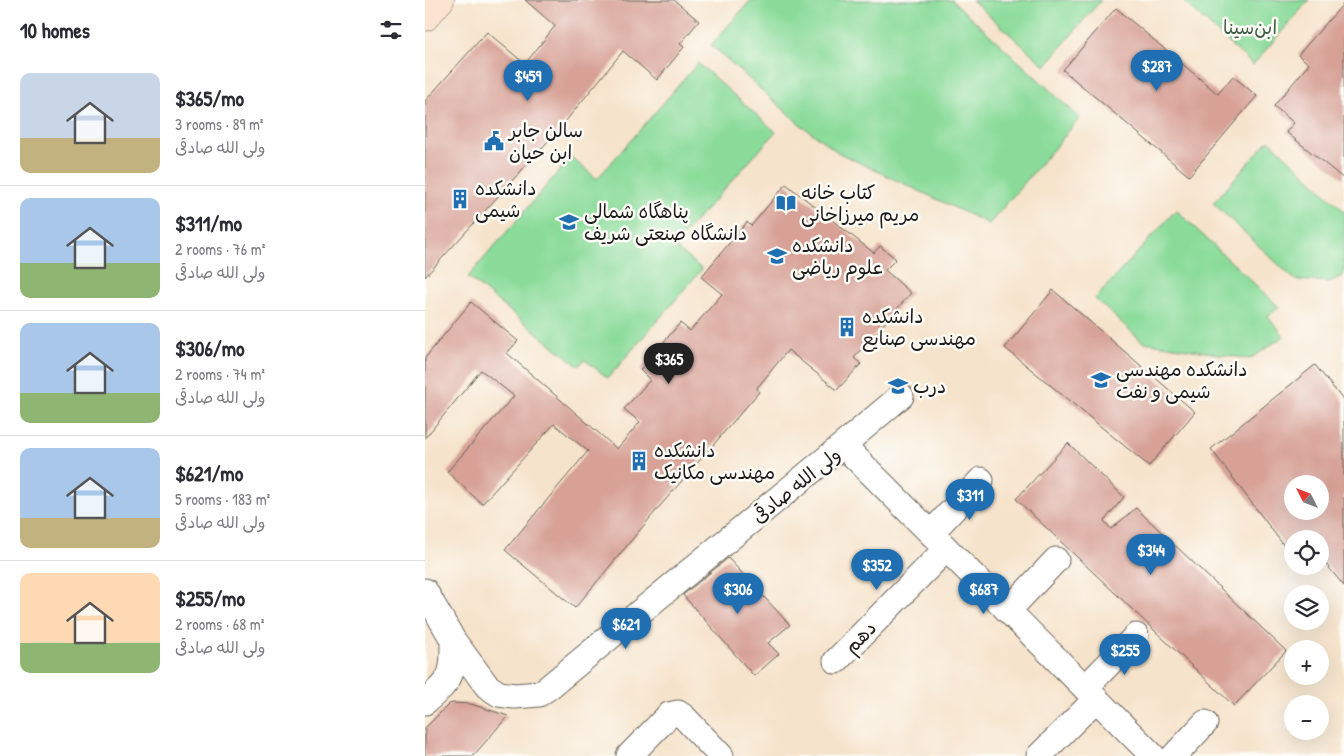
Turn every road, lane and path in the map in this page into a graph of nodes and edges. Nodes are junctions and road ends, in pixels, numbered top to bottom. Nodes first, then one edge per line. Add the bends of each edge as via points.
1 (440, 0) edge
2 (425, 17) edge
3 (901, 396) dead end
4 (843, 445) junction
5 (981, 480) dead end
6 (939, 541) junction
7 (1056, 560) dead end
8 (425, 592) edge
9 (1008, 611) junction
10 (1135, 636) dead end
11 (453, 640) junction
12 (836, 661) dead end
13 (1091, 694) junction
14 (425, 702) edge
15 (1205, 723) dead end
16 (629, 756) edge
17 (721, 756) edge
18 (1039, 756) edge
19 (1153, 756) edge
20 (1174, 756) edge

1 - 2 street
3 - 4 street
4 - 6 street, ولی الله صادقی
4 - 11 street, ولی الله صادقی via 539,694 499,694 487,686
5 - 6 street, دهم
6 - 9 street, ولی الله صادقی
6 - 12 street, دهم
7 - 9 street
8 - 11 street, ولی الله صادقی
9 - 13 street, ولی الله صادقی
10 - 13 street
11 - 14 street via 451,674
13 - 18 street
13 - 19 street, ولی الله صادقی
15 - 20 street
16 - 17 street via 669,715 678,713

